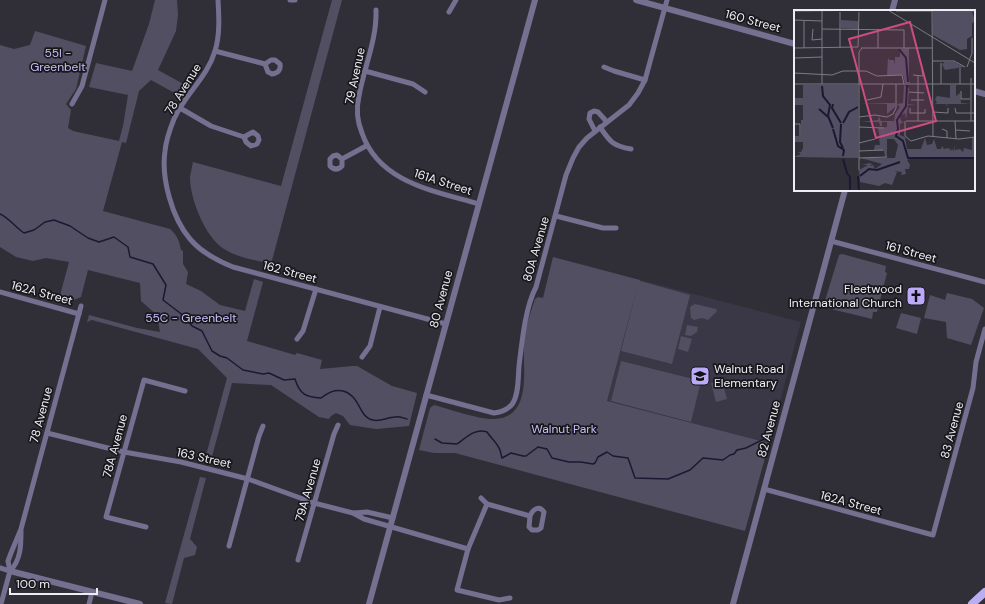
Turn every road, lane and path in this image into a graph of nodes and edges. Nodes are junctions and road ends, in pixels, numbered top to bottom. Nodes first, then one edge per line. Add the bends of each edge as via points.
1 (105, 0) edge
2 (218, 0) edge
3 (290, 0) edge
4 (295, 0) edge
5 (456, 0) edge
6 (535, 0) edge
7 (636, 0) edge
8 (667, 0) edge
9 (895, 0) edge
10 (665, 8) junction
11 (376, 10) dead end
12 (892, 10) edge
13 (449, 12) dead end
14 (794, 44) edge
15 (215, 51) junction
16 (265, 64) dead end
17 (604, 67) dead end
18 (365, 71) junction
19 (645, 80) junction
20 (975, 90) edge
21 (424, 92) dead end
22 (985, 94) edge
23 (72, 104) dead end
24 (180, 108) junction
25 (607, 122) junction
26 (600, 127) junction
27 (595, 131) junction
28 (244, 137) dead end
29 (366, 146) junction
30 (631, 149) dead end
31 (342, 159) dead end
32 (168, 188) joint
33 (845, 191) edge
34 (479, 204) junction
35 (556, 216) junction
36 (616, 228) dead end
37 (831, 241) junction
38 (985, 282) edge
39 (316, 289) junction
40 (0, 292) edge
41 (81, 306) dead end
42 (380, 307) junction
43 (79, 314) junction
44 (446, 324) junction
45 (985, 328) edge
46 (297, 339) dead end
47 (362, 356) dead end
48 (185, 391) dead end
49 (426, 395) junction
50 (338, 425) dead end
51 (263, 426) dead end
52 (47, 433) junction
53 (124, 452) junction
54 (248, 479) junction
55 (764, 489) junction
56 (481, 498) dead end
57 (314, 503) junction
58 (487, 504) junction
59 (353, 513) junction
60 (530, 516) dead end
61 (393, 518) junction
62 (146, 527) dead end
63 (390, 527) junction
64 (21, 529) junction
65 (933, 535) joint
66 (229, 546) dead end
67 (468, 549) junction
68 (298, 560) dead end
69 (0, 568) edge
70 (10, 571) junction
71 (92, 592) junction
72 (985, 592) edge
73 (510, 598) dead end
74 (1, 604) edge
75 (89, 604) edge
76 (140, 604) edge
77 (370, 604) edge
78 (734, 604) edge
79 (972, 604) edge

1 - 23 street via 82,86
2 - 15 street, 78 Avenue via 219,30
3 - 4 street
5 - 13 street
6 - 34 street, 80 Avenue
7 - 10 street, 160 Street
8 - 10 street, 80A Avenue
9 - 12 street
10 - 14 street, 160 Street
10 - 19 street, 80A Avenue
11 - 18 street, 79 Avenue via 376,29
15 - 16 street
15 - 24 street, 78 Avenue via 202,79
17 - 19 street
18 - 21 street via 413,84
18 - 29 street, 79 Avenue via 357,107 358,121
19 - 25 street, 80A Avenue via 634,100
20 - 22 street
24 - 28 street via 211,126
24 - 32 street, 78 Avenue via 170,130 165,151
25 - 26 street, 80A Avenue
25 - 27 street via 598,112 590,113 589,119
26 - 27 street, 80A Avenue
26 - 30 street via 614,145
27 - 35 street, 80A Avenue via 572,158
29 - 31 street
29 - 34 street, 161A Street via 385,167 403,179
32 - 39 street, 162 Street via 178,220 190,239 202,250 233,267
33 - 37 street, 82 Avenue
34 - 44 street, 80 Avenue
35 - 36 street via 603,228
35 - 49 street, 80A Avenue via 532,294 513,402 505,410 489,412
37 - 38 street, 161 Street
37 - 55 street, 82 Avenue
39 - 42 street, 162 Street
39 - 46 street via 303,331
40 - 43 street, 162A Street
41 - 43 street, 78 Avenue
42 - 44 street, 162 Street
42 - 47 street via 370,346
43 - 52 street, 78 Avenue
44 - 49 street, 80 Avenue
45 - 65 street, 83 Avenue via 976,362 973,388
48 - 53 street, 78A Avenue via 144,380
49 - 61 street, 80 Avenue
50 - 57 street, 79A Avenue
51 - 54 street
52 - 53 street, 163 Street
52 - 64 street, 78 Avenue
53 - 54 street, 163 Street via 181,462
53 - 62 street, 78A Avenue via 106,517
54 - 57 street, 163 Street
54 - 66 street
55 - 65 street, 162A Street
55 - 78 street, 82 Avenue
56 - 58 street
57 - 59 street, 163 Street
57 - 68 street, 79A Avenue
58 - 60 street
58 - 67 street
59 - 61 street, 163 Street via 366,512
59 - 63 street, 163 Street via 364,520
61 - 63 street, 80 Avenue
63 - 67 street, 163 Street
63 - 77 street, 80 Avenue
64 - 70 street, 78 Avenue via 8,561
64 - 70 street, 78 Avenue via 17,563
67 - 73 street via 457,590 499,600
69 - 70 street
70 - 71 street
70 - 74 street, 78 Avenue
71 - 75 street
71 - 76 street
72 - 79 main road

